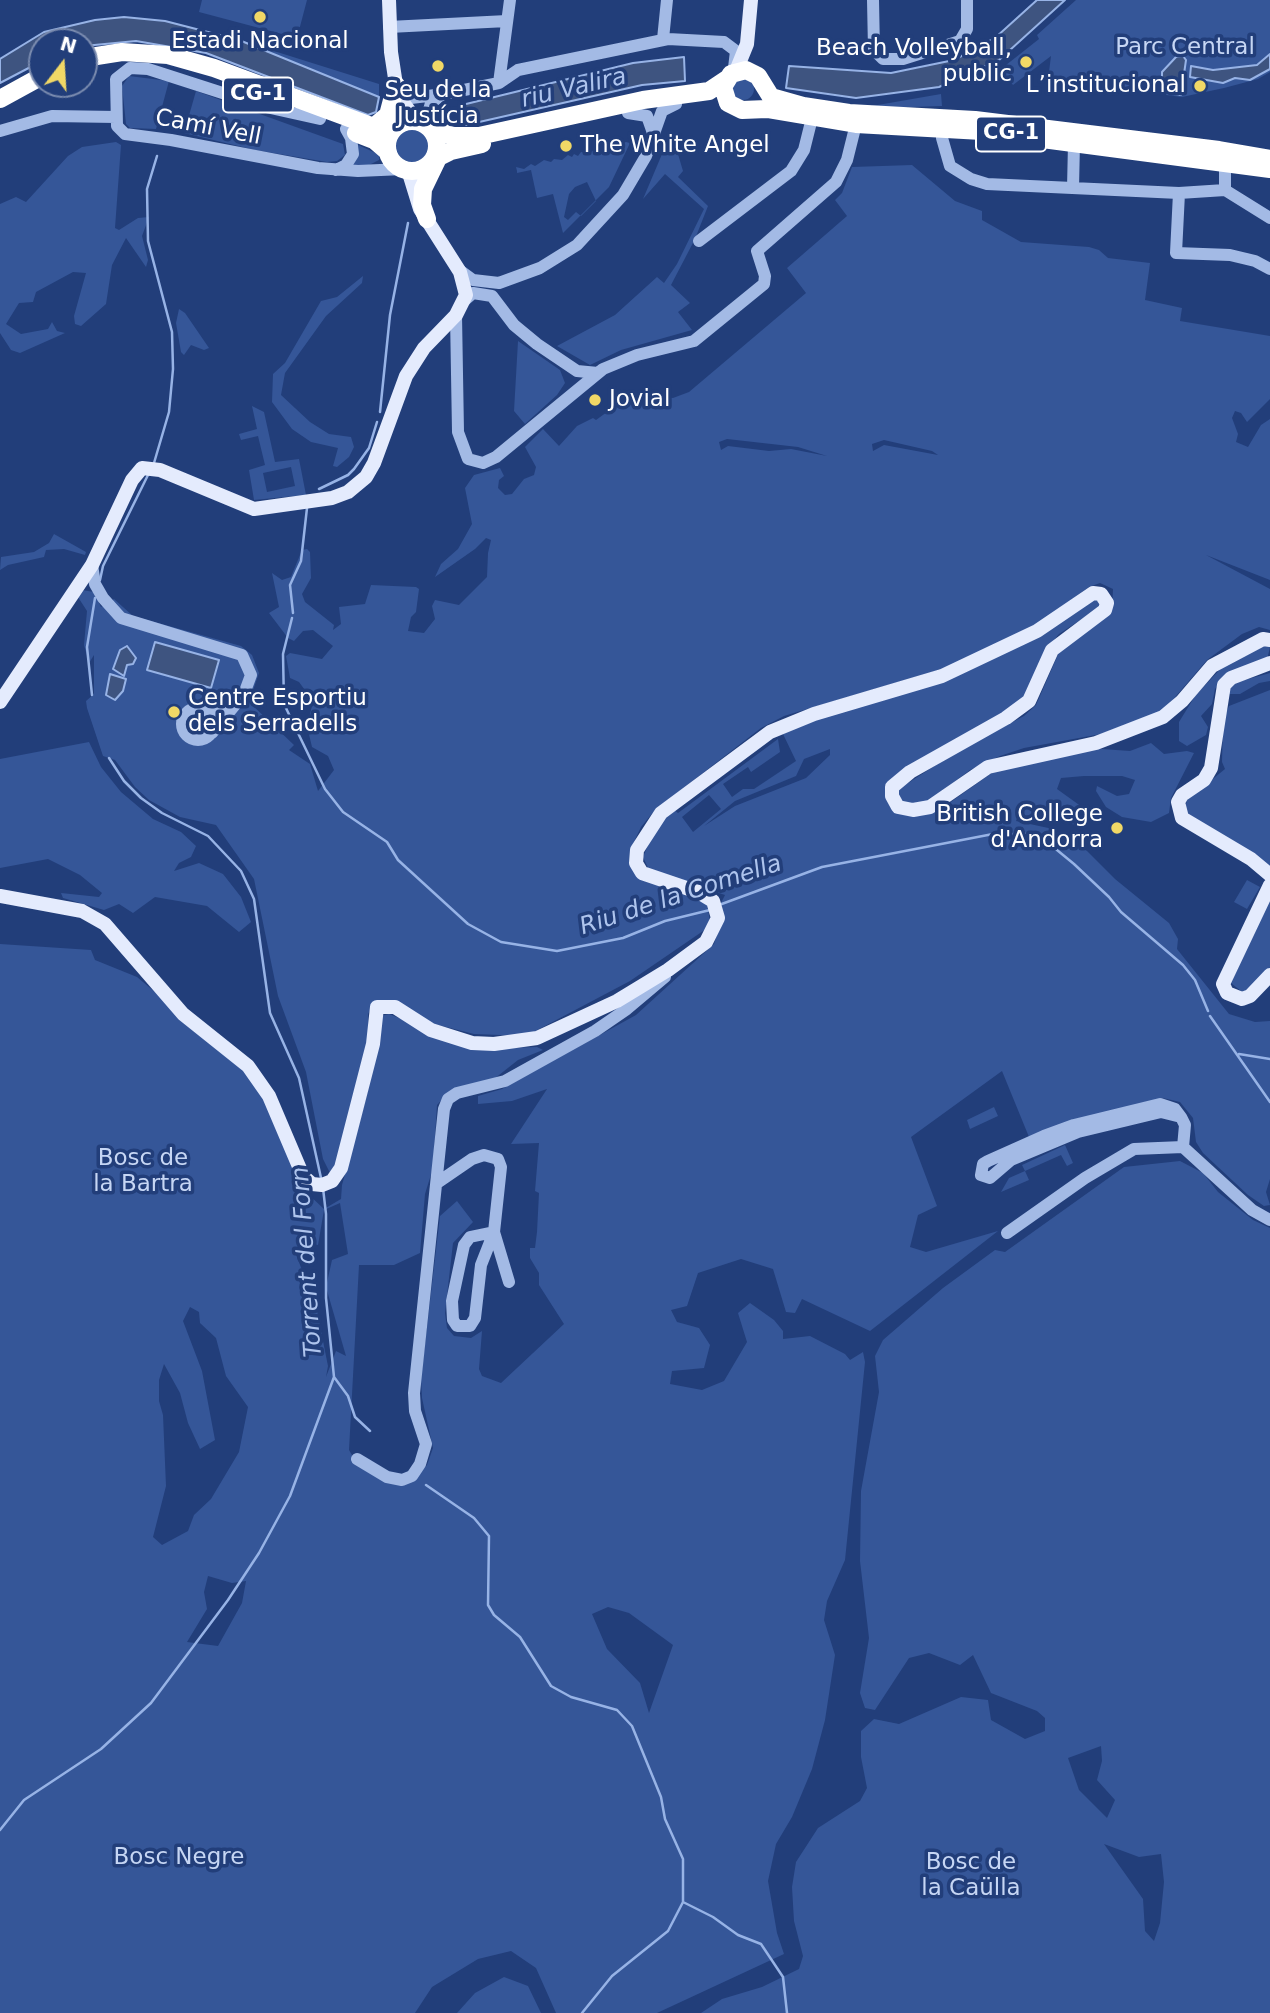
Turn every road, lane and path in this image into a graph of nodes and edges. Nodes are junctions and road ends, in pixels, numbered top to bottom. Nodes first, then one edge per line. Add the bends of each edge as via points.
1 (389, 0) edge
2 (510, 0) edge
3 (667, 0) edge
4 (751, 0) edge
5 (873, 0) edge
6 (967, 0) edge
7 (507, 20) junction
8 (389, 27) junction
9 (663, 39) junction
10 (747, 44) junction
11 (122, 52) junction
12 (98, 56) edge
13 (731, 75) junction
14 (759, 79) junction
15 (499, 83) junction
16 (28, 84) edge
17 (396, 85) junction
18 (444, 94) junction
19 (0, 99) edge
20 (676, 104) junction
21 (730, 105) junction
22 (751, 109) junction
23 (628, 113) junction
24 (812, 118) junction
25 (320, 119) junction
26 (117, 121) junction
27 (424, 124) junction
28 (856, 124) junction
29 (368, 126) junction
30 (395, 127) junction
31 (943, 127) junction
32 (346, 129) junction
33 (0, 131) edge
34 (653, 136) junction
35 (1074, 143) junction
36 (451, 151) junction
37 (389, 154) junction
38 (1270, 159) edge
39 (1225, 162) junction
40 (430, 163) junction
41 (1270, 169) edge
42 (336, 170) junction
43 (406, 170) junction
44 (358, 172) junction
45 (1073, 188) junction
46 (1225, 190) junction
47 (1179, 193) junction
48 (417, 201) junction
49 (1270, 218) edge
50 (427, 219) junction
51 (699, 241) dead end
52 (458, 269) junction
53 (1270, 269) edge
54 (520, 276) junction
55 (481, 283) junction
56 (465, 300) junction
57 (502, 310) junction
58 (457, 315) junction
59 (598, 373) junction
60 (579, 377) junction
61 (567, 397) junction
62 (92, 565) junction
63 (1270, 640) edge
64 (1270, 663) edge
65 (244, 694) junction
66 (0, 702) edge
67 (201, 708) junction
68 (212, 733) junction
69 (1270, 874) edge
70 (1270, 885) edge
71 (0, 895) edge
72 (668, 970) junction
73 (1270, 975) edge
74 (1181, 1117) junction
75 (1183, 1147) junction
76 (437, 1183) junction
77 (1270, 1220) edge
78 (494, 1232) junction
79 (1007, 1233) dead end
80 (509, 1282) dead end
81 (358, 1459) dead end

1 - 8 main road
2 - 7 street
3 - 9 street
4 - 10 main road
5 - 6 street via 874,50 883,59 903,59 960,41 967,29
7 - 8 street
7 - 15 street
8 - 17 main road
9 - 13 street via 704,39 731,46 737,56
9 - 15 street via 518,70
10 - 13 main road
10 - 14 main road
11 - 12 highway, CG-1
11 - 25 highway, CG-1 via 176,64
11 - 29 highway, CG-1 via 168,55 214,68
13 - 14 highway via 746,70
13 - 21 highway via 723,92
13 - 27 highway via 700,93 643,100 479,136 453,136
14 - 22 highway via 762,97
14 - 38 highway, CG-1 via 777,100 803,106 975,120
15 - 18 street
16 - 19 highway
17 - 18 street via 411,98
17 - 27 main road via 406,111
17 - 29 highway via 388,115
17 - 30 main road via 400,111
18 - 27 street via 432,103
20 - 21 highway
20 - 23 highway
20 - 34 street via 662,111
21 - 22 highway
22 - 24 highway, CG-1
23 - 34 street via 646,116
23 - 36 highway
24 - 28 highway, CG-1
24 - 51 street via 804,150 791,171
25 - 26 street via 138,68 123,70 116,79
25 - 32 highway, CG-1
26 - 33 street, Camí Vell via 52,116
26 - 42 street, Camí Vell via 125,134
27 - 30 highway
27 - 40 highway via 437,142
28 - 31 highway, CG-1
28 - 59 street via 836,182 757,251 764,284 694,341 627,358
29 - 30 highway, CG-1
30 - 37 highway
31 - 35 highway, CG-1
31 - 45 street via 950,166 971,180 1001,187
32 - 37 highway, CG-1 via 374,140
32 - 42 street via 352,154 346,165
34 - 54 street via 631,183 599,224 559,257
35 - 39 highway, CG-1
35 - 45 street
36 - 40 highway
36 - 50 highway via 434,163 425,180 422,205
37 - 43 highway, CG-1
37 - 44 street via 377,167
39 - 41 highway, CG-1
39 - 46 street
40 - 43 highway
40 - 48 main road via 418,182
42 - 44 street, Camí Vell
43 - 44 street, Camí Vell
43 - 48 main road
45 - 47 street
46 - 47 street
46 - 49 street
47 - 53 street via 1176,253 1230,255
48 - 50 main road
50 - 52 main road
52 - 55 street
52 - 56 main road
54 - 55 street
54 - 57 street via 503,293
55 - 57 street via 495,291
56 - 57 street via 473,293 487,294
56 - 58 main road
57 - 60 street
58 - 61 street via 458,432 468,459 483,463 496,457
58 - 62 main road via 424,348 406,376 374,463 348,492 254,509 151,467 138,471 132,480
59 - 60 street
59 - 61 street
60 - 61 street
62 - 65 street via 95,584 121,618 242,655 251,675
62 - 66 main road
63 - 72 main road via 1263,639 1212,666 1163,718 1096,743 988,767 930,807 898,807 892,787 1029,701 1052,650 1105,610 1107,603 1101,594 1093,593 1037,631 942,676 770,732 661,813 639,844 635,858 642,873 698,892 717,906 712,934
64 - 69 main road via 1224,685 1211,768 1178,802 1182,818
65 - 67 street via 221,709
65 - 68 street
67 - 68 street via 213,718
67 - 68 street via 183,716 184,732 198,740
70 - 73 main road via 1223,984 1227,993 1242,999
71 - 72 main road via 82,911 105,924 183,1014 248,1066 269,1096 303,1176 321,1185 332,1181 341,1168 373,1044 374,1011 379,1006 395,1007 440,1033 494,1044 537,1038 570,1025
72 - 76 street via 627,1009 595,1031 505,1081 448,1099
74 - 74 street via 1175,1109 1160,1104 1074,1125 988,1161 981,1175 990,1178 1011,1160 1078,1132 1161,1112
74 - 75 street
75 - 77 street via 1252,1210
75 - 79 street via 1135,1149
76 - 78 street via 472,1159 484,1155 498,1159
76 - 81 street via 414,1393 426,1444 420,1464 412,1476 402,1480 387,1477
78 - 78 street via 481,1265 475,1318 470,1326 457,1326 452,1301 464,1245 470,1237
78 - 80 street

